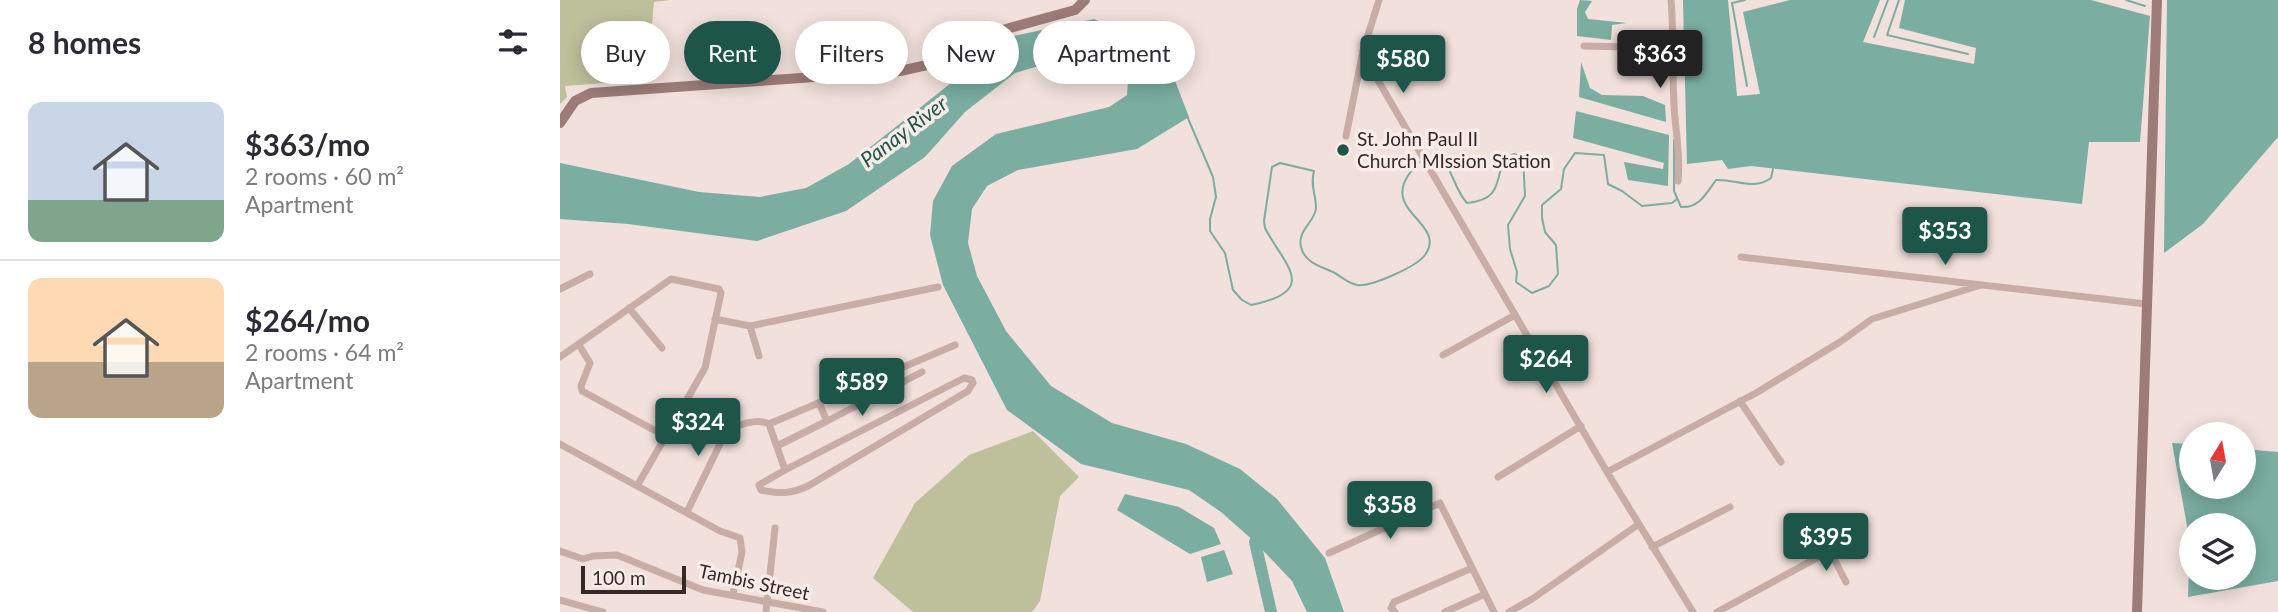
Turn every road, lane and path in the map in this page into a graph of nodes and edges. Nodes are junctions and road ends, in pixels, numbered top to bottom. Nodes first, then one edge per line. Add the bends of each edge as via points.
1 (1085, 0) edge
2 (1379, 0) edge
3 (1671, 0) edge
4 (2157, 0) edge
5 (1584, 46) dead end
6 (1674, 48) junction
7 (1363, 51) junction
8 (560, 123) edge
9 (1346, 136) dead end
10 (1678, 181) dead end
11 (1741, 257) dead end
12 (590, 274) dead end
13 (1981, 285) junction
14 (939, 287) dead end
15 (560, 289) edge
16 (2146, 304) junction
17 (629, 308) junction
18 (1515, 315) junction
19 (715, 319) junction
20 (750, 326) junction
21 (579, 345) junction
22 (955, 345) dead end
23 (662, 348) dead end
24 (1443, 355) dead end
25 (759, 356) dead end
26 (560, 357) edge
27 (922, 372) dead end
28 (886, 375) junction
29 (892, 387) junction
30 (1740, 401) junction
31 (819, 403) junction
32 (683, 409) junction
33 (827, 421) junction
34 (769, 424) junction
35 (1581, 426) junction
36 (716, 435) junction
37 (665, 436) junction
38 (560, 444) edge
39 (777, 446) junction
40 (1781, 462) dead end
41 (785, 470) junction
42 (1607, 471) junction
43 (1497, 477) dead end
44 (637, 486) junction
45 (1730, 507) dead end
46 (687, 512) junction
47 (1639, 524) junction
48 (775, 527) dead end
49 (1854, 538) dead end
50 (1653, 547) junction
51 (560, 551) edge
52 (1830, 551) junction
53 (1329, 553) dead end
54 (1472, 568) junction
55 (1846, 582) dead end
56 (733, 594) junction
57 (1485, 594) junction
58 (560, 600) edge
59 (769, 601) junction
60 (603, 612) edge
61 (766, 612) edge
62 (823, 612) edge
63 (1395, 612) edge
64 (1445, 612) edge
65 (1494, 612) edge
66 (1509, 612) edge
67 (1693, 612) edge
68 (1717, 612) edge
69 (2137, 612) edge

1 - 8 main road via 1075,10 1006,29 941,62 921,67 591,93 575,101
2 - 7 street
3 - 6 street
4 - 16 main road
5 - 6 street
6 - 10 street
7 - 9 street
7 - 18 street
11 - 13 street
12 - 15 street
13 - 16 street
13 - 30 street via 1872,319
14 - 20 street
16 - 69 main road
17 - 19 street via 671,279 719,289
17 - 21 street
17 - 23 street
18 - 24 street
18 - 35 street
19 - 20 street
19 - 32 street via 705,368
20 - 25 street
21 - 26 street
21 - 37 street via 590,363 582,391
22 - 28 street
27 - 29 street
28 - 29 street
28 - 31 street
29 - 33 street
30 - 40 street
30 - 42 street
31 - 33 street
31 - 34 street
32 - 36 street
32 - 37 street
33 - 39 street
34 - 36 street via 754,421
34 - 39 street
35 - 42 street
35 - 43 street
36 - 46 street via 720,444
37 - 44 street
38 - 44 street
39 - 41 street
41 - 41 street via 759,485 761,490 795,493 968,391 972,380 964,377
42 - 47 street
44 - 46 street
45 - 50 street
46 - 56 street via 740,538 742,552
47 - 50 street
47 - 66 street
48 - 59 street
49 - 52 street
50 - 67 street
51 - 56 street, Tambis Street via 583,559 617,555 703,590
52 - 55 street
52 - 68 street
53 - 54 street via 1440,503
54 - 57 street
54 - 63 street via 1394,602 1391,608
56 - 59 street, Tambis Street
57 - 64 street
57 - 65 street
58 - 60 street
59 - 61 street
59 - 62 street, Tambis Street

